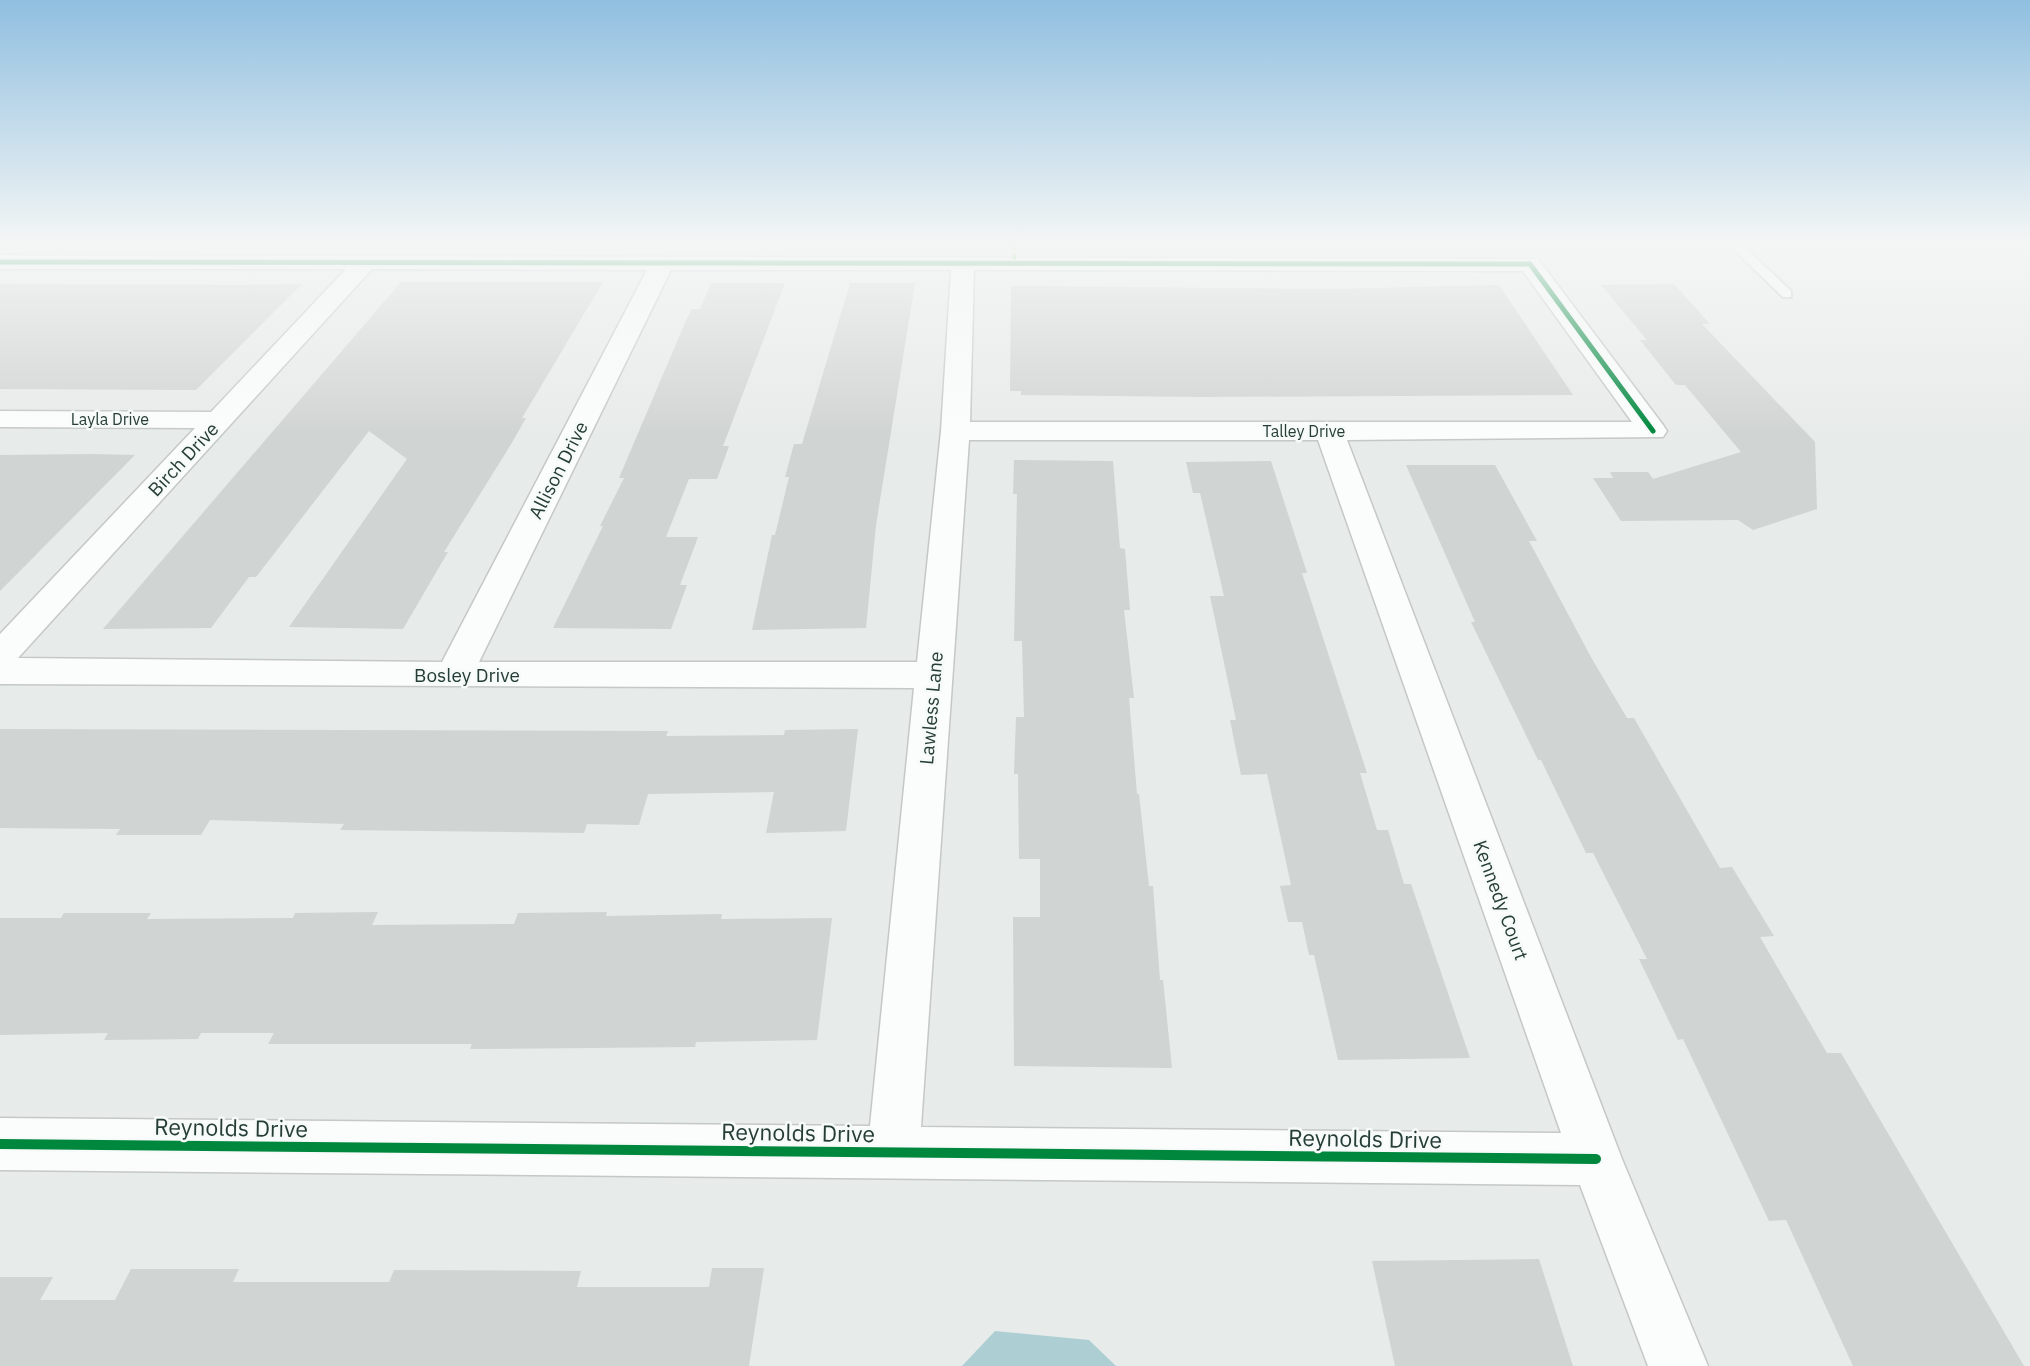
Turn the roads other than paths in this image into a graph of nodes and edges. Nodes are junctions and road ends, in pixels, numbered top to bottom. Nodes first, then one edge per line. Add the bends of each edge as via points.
1 (324, 307) edge
2 (640, 307) edge
3 (961, 307) edge
4 (1561, 307) edge
5 (0, 419) edge
6 (220, 419) junction
7 (955, 431) junction
8 (1329, 431) junction
9 (0, 656) edge
10 (0, 671) edge
11 (933, 674) junction
12 (454, 675) junction
13 (0, 1144) edge
14 (893, 1153) junction
15 (1595, 1159) junction
16 (1678, 1366) edge

1 - 6 street, Birch Drive
2 - 12 street, Allison Drive
3 - 7 street, Lawless Lane
4 - 8 street, Talley Drive via 1653,431
5 - 6 street, Layla Drive
6 - 9 street, Birch Drive
7 - 8 street, Talley Drive
7 - 11 street, Lawless Lane
8 - 15 street, Kennedy Court
10 - 12 street, Bosley Drive
11 - 12 street, Bosley Drive
11 - 14 street, Lawless Lane
13 - 14 street, Reynolds Drive
14 - 15 street, Reynolds Drive
15 - 16 street, Kennedy Court

